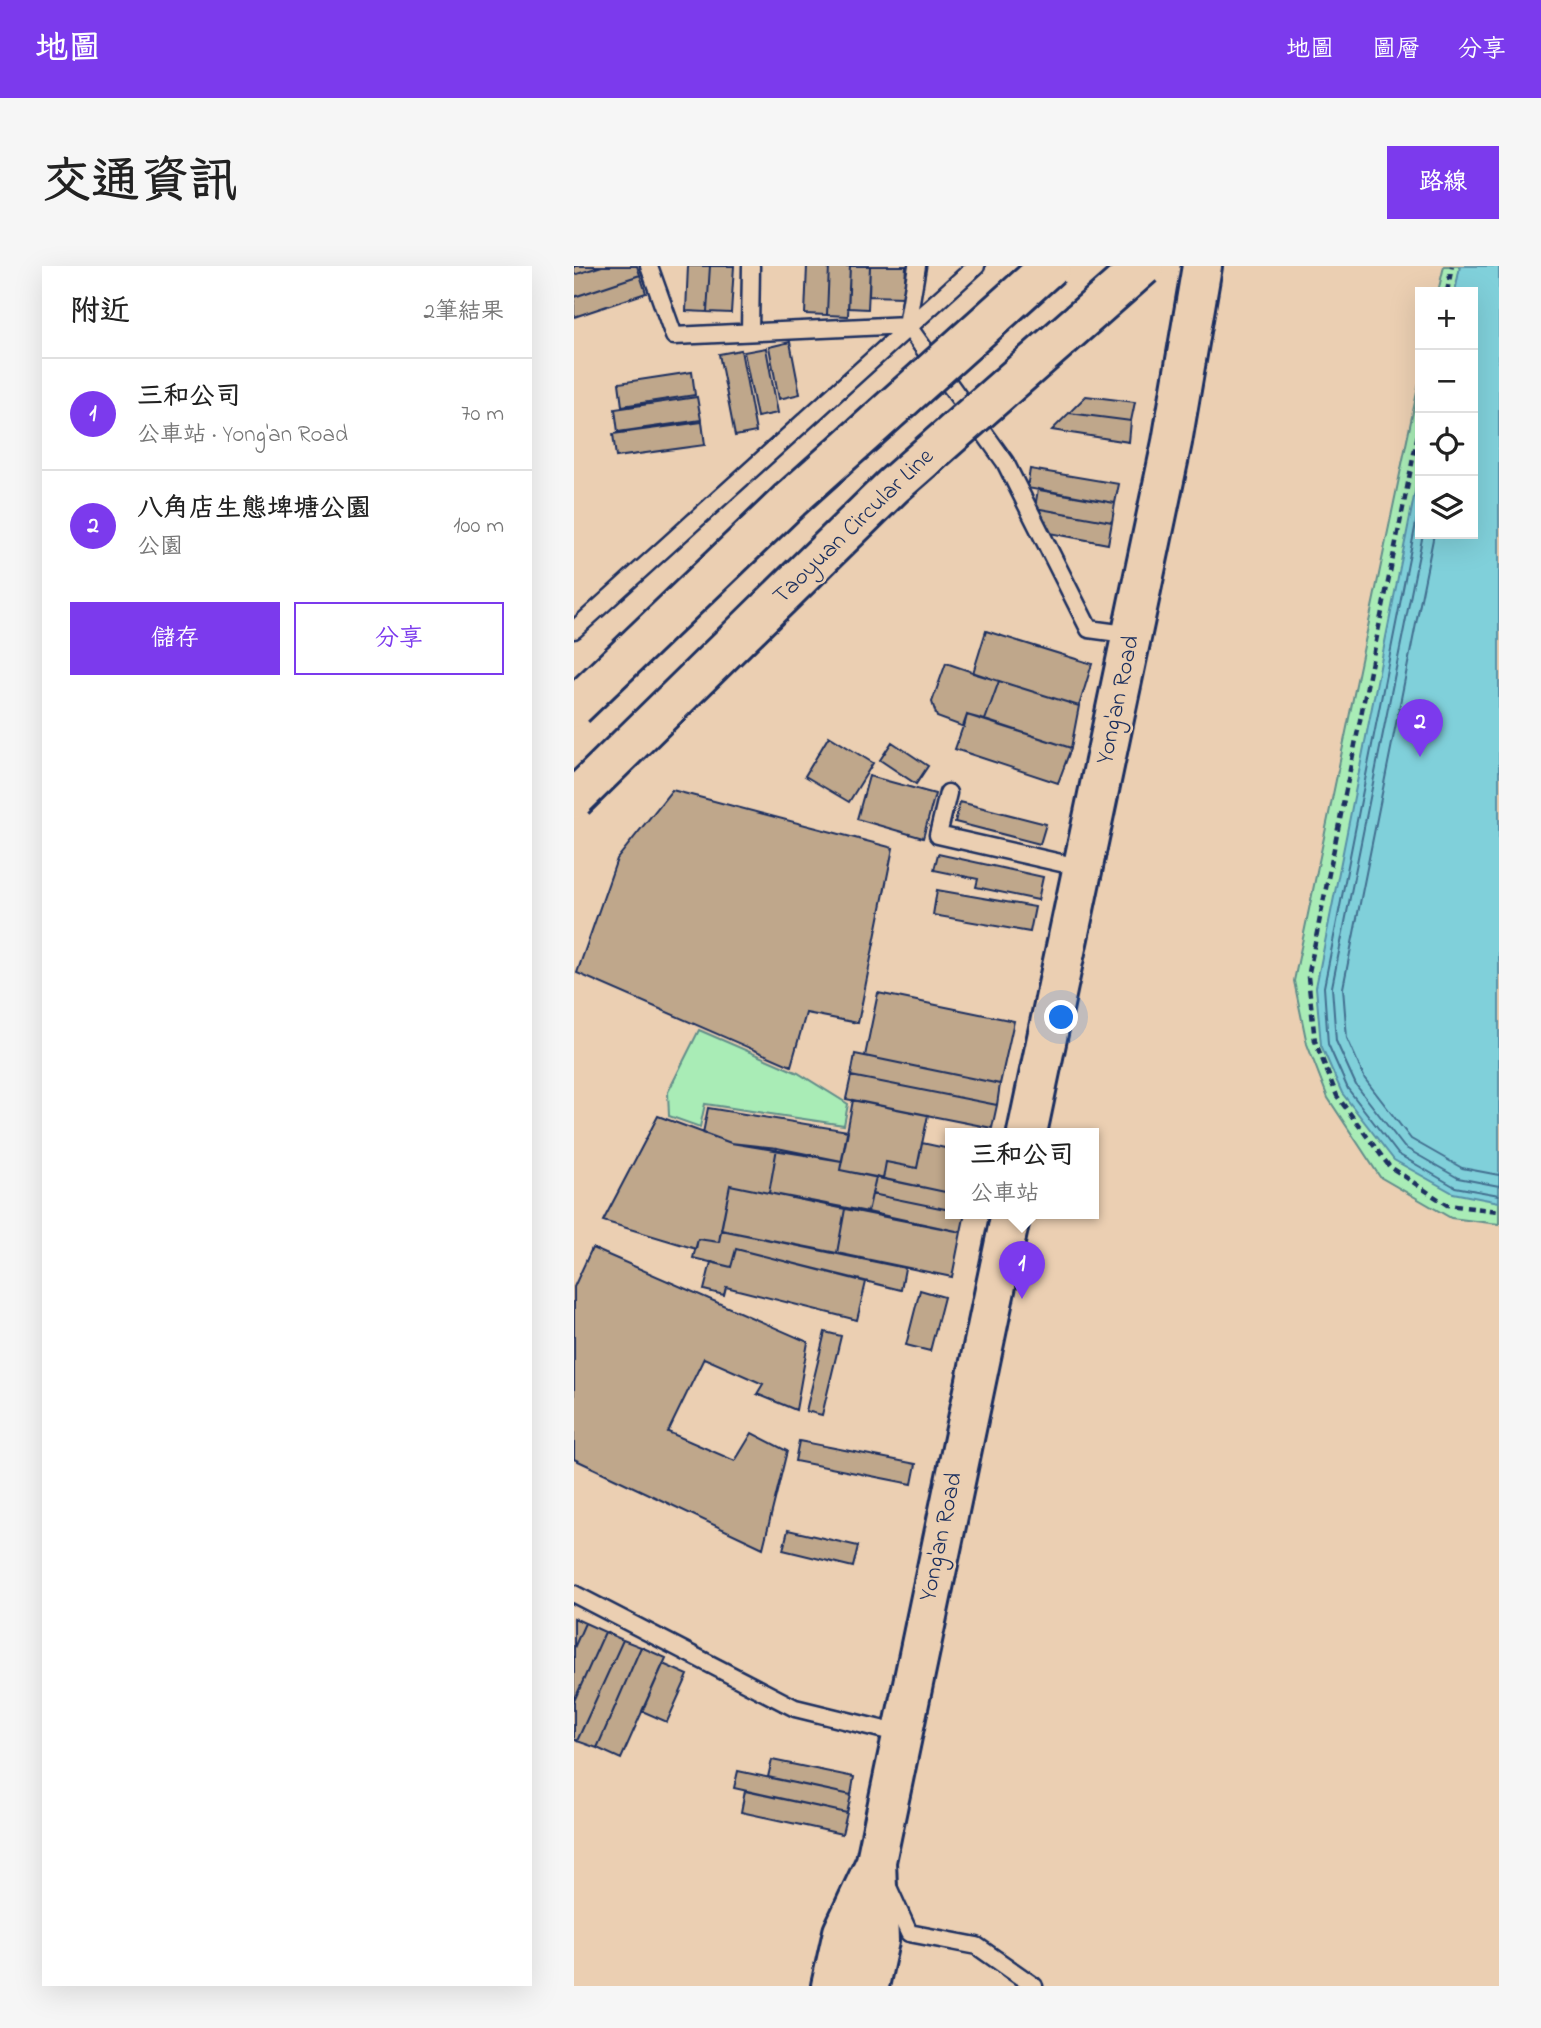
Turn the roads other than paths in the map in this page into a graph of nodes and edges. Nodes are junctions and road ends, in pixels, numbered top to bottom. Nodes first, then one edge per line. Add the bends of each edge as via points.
1 (649, 266) edge
2 (751, 266) edge
3 (917, 266) edge
4 (975, 266) edge
5 (1050, 266) edge
6 (1143, 266) edge
7 (1202, 266) edge
8 (907, 326) junction
9 (750, 331) junction
10 (574, 630) edge
11 (1133, 635) junction
12 (574, 707) edge
13 (948, 793) dead end
14 (574, 799) edge
15 (1083, 868) junction
16 (1028, 1128) edge
17 (1009, 1219) edge
18 (574, 1594) edge
19 (901, 1734) junction
20 (876, 1861) junction
21 (831, 1986) edge
22 (869, 1986) edge
23 (1034, 1986) edge

1 - 9 lane via 674,336
2 - 9 lane
3 - 8 lane
4 - 8 lane
5 - 12 main road, bridge via 790,500
6 - 14 main road, Taoyuan Circular Line, bridge via 893,486
7 - 11 main road, Yong'an Road
8 - 9 lane
8 - 10 lane
8 - 11 lane via 1005,462 1089,629
11 - 15 main road, Yong'an Road
13 - 15 lane via 938,835
15 - 16 main road, Yong'an Road
17 - 19 main road, Yong'an Road
18 - 19 lane via 795,1707
19 - 20 main road, Yong'an Road
20 - 21 main road, Yong'an Road via 843,1933
20 - 22 main road, Yong'an Road via 879,1941
20 - 23 lane via 909,1934 977,1946

